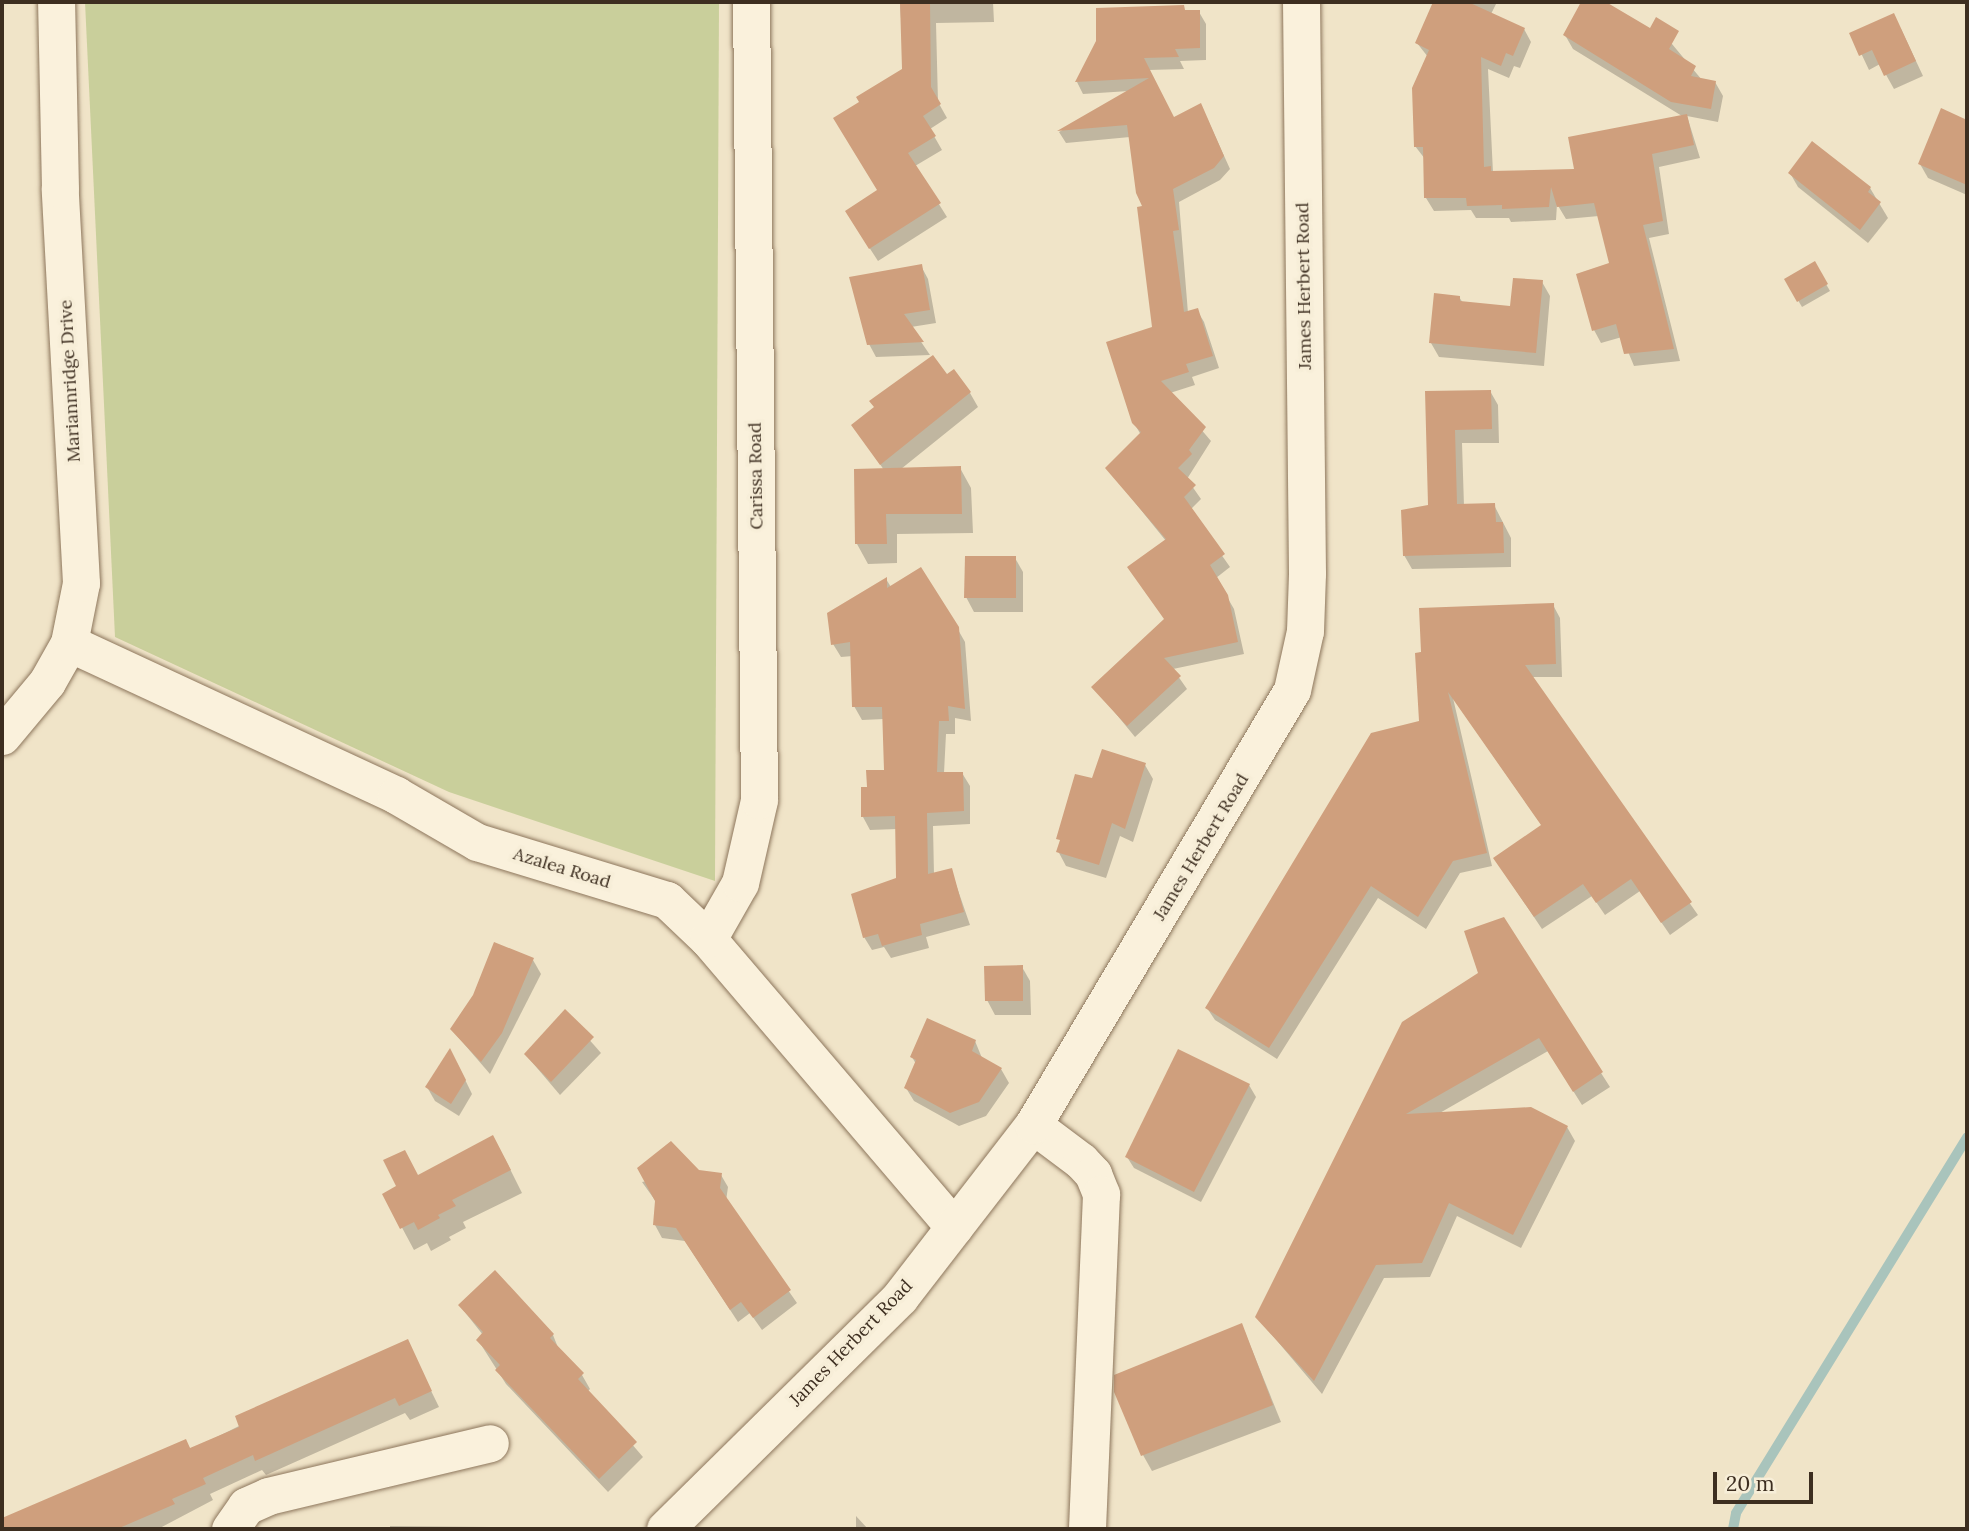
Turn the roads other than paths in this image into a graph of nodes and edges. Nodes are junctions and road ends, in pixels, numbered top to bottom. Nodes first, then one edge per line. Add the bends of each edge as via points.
1 (56, 2) edge
2 (751, 2) edge
3 (1301, 2) edge
4 (69, 643) junction
5 (2, 736) edge
6 (708, 939) junction
7 (1033, 1125) junction
8 (954, 1227) junction
9 (490, 1443) dead end
10 (230, 1529) edge
11 (666, 1529) edge
12 (1087, 1529) edge

1 - 4 street, Mariannridge Drive via 60,189 81,583
2 - 6 street, Carissa Road via 759,800 740,883
3 - 7 street, James Herbert Road via 1307,573 1304,631 1292,690
4 - 5 street, Mariannridge Drive via 47,682
4 - 6 street, Azalea Road via 396,795 477,842 667,900
6 - 8 street, Azalea Road
7 - 8 street, James Herbert Road
7 - 12 street via 1081,1161 1093,1174 1101,1194
8 - 11 street, James Herbert Road via 900,1297
9 - 10 street via 268,1496 246,1506

